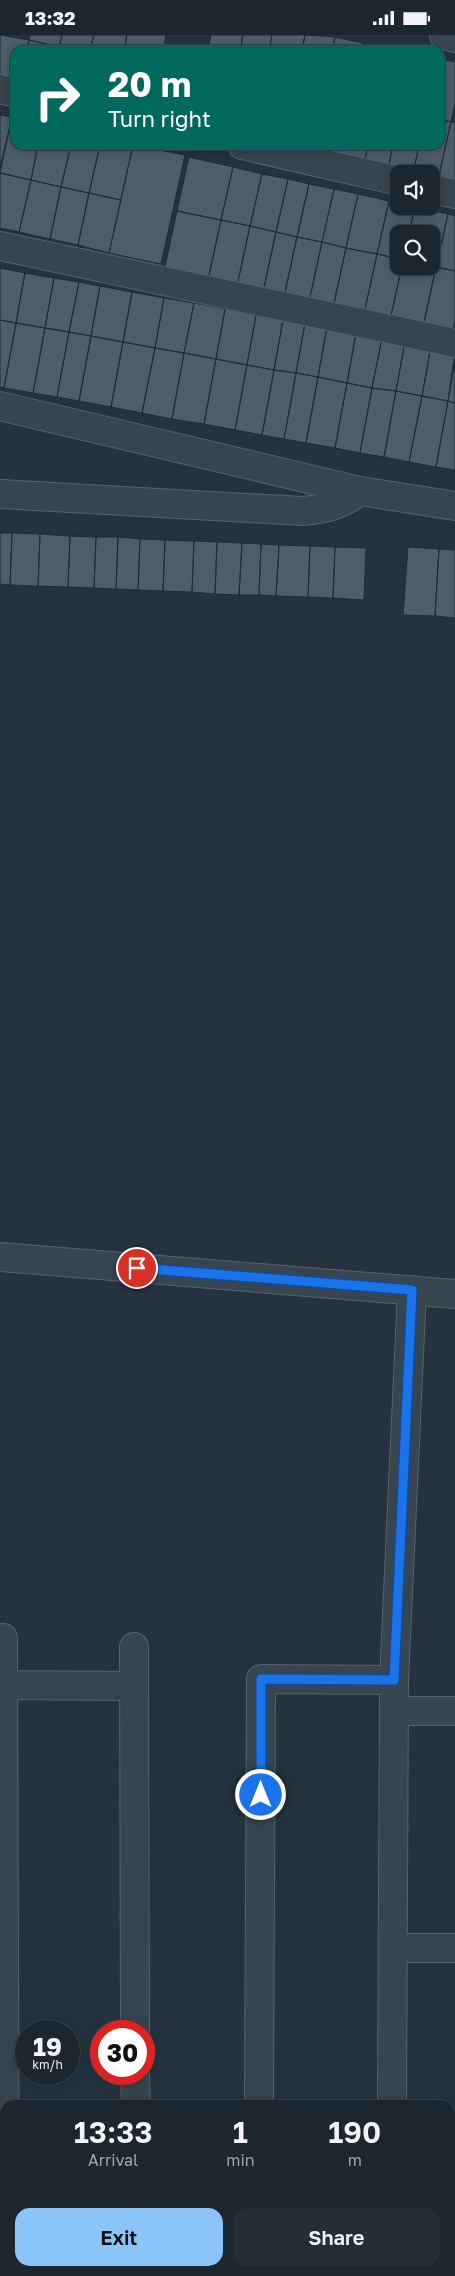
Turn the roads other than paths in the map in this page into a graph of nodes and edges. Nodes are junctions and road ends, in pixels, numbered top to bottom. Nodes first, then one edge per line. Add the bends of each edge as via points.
1 (444, 35) edge
2 (455, 37) edge
3 (264, 150) edge
4 (390, 179) edge
5 (440, 191) edge
6 (455, 194) edge
7 (0, 246) edge
8 (455, 343) edge
9 (0, 406) edge
10 (360, 491) junction
11 (0, 494) edge
12 (455, 506) edge
13 (0, 1257) edge
14 (412, 1290) junction
15 (455, 1294) edge
16 (3, 1638) dead end
17 (134, 1647) dead end
18 (394, 1680) junction
19 (3, 1685) junction
20 (134, 1686) junction
21 (394, 1711) junction
22 (455, 1711) edge
23 (2, 1889) edge
24 (393, 1948) junction
25 (455, 1948) edge
26 (135, 2020) edge
27 (135, 2085) edge
28 (4, 2100) edge
29 (136, 2100) edge
30 (259, 2100) edge
31 (392, 2100) edge

1 - 2 street
3 - 4 street
5 - 6 street
7 - 8 street
9 - 10 street
10 - 11 street via 345,503 327,509 302,511
10 - 12 street
13 - 14 street
14 - 15 street
14 - 18 street
16 - 19 street
17 - 20 street
18 - 21 street
18 - 30 street via 261,1679
19 - 20 street
19 - 23 street
20 - 26 street
21 - 22 street
21 - 24 street
23 - 28 street
24 - 25 street
24 - 31 street
27 - 29 street

